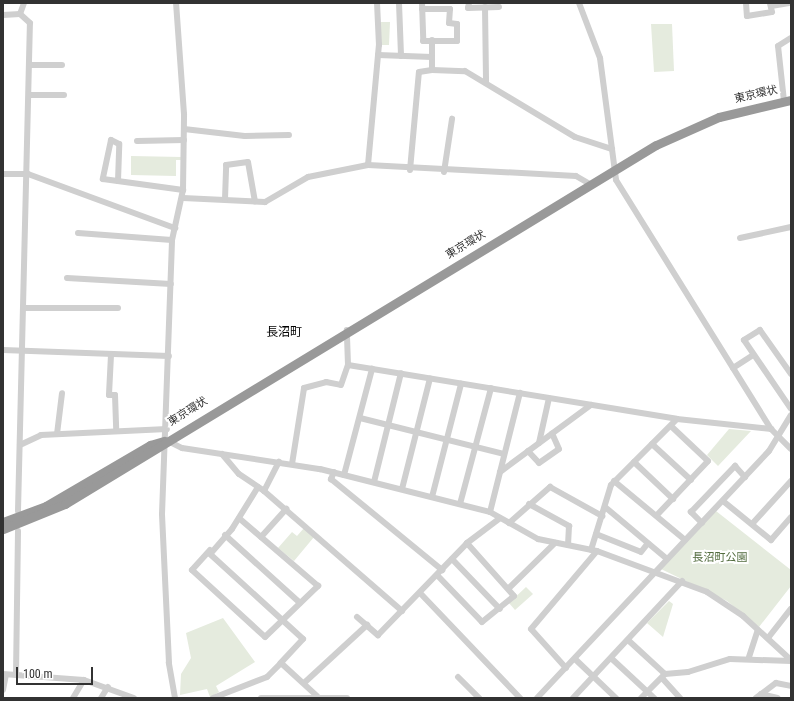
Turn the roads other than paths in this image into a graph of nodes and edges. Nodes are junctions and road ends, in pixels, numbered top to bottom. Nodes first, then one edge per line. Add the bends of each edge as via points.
1 (24, 3) edge
2 (176, 3) edge
3 (378, 3) edge
4 (400, 3) edge
5 (469, 3) edge
6 (579, 3) edge
7 (746, 3) edge
8 (791, 3) edge
9 (771, 4) edge
10 (422, 6) edge
11 (485, 7) junction
12 (499, 7) dead end
13 (20, 14) junction
14 (3, 15) edge
15 (791, 38) edge
16 (432, 40) junction
17 (378, 55) junction
18 (401, 56) junction
19 (432, 58) junction
20 (29, 65) junction
21 (62, 65) dead end
22 (432, 70) junction
23 (486, 83) junction
24 (28, 95) junction
25 (64, 95) dead end
26 (788, 101) edge
27 (452, 119) dead end
28 (184, 130) junction
29 (289, 135) dead end
30 (184, 140) junction
31 (137, 141) dead end
32 (612, 149) junction
33 (368, 165) junction
34 (410, 170) junction
35 (613, 171) junction
36 (444, 172) junction
37 (3, 174) edge
38 (28, 174) junction
39 (118, 181) junction
40 (590, 184) junction
41 (183, 190) junction
42 (183, 198) junction
43 (225, 199) junction
44 (255, 202) junction
45 (791, 227) edge
46 (175, 228) junction
47 (78, 233) dead end
48 (740, 238) dead end
49 (172, 240) junction
50 (67, 278) dead end
51 (171, 284) junction
52 (24, 308) junction
53 (118, 308) dead end
54 (347, 330) junction
55 (3, 350) edge
56 (22, 350) junction
57 (111, 355) junction
58 (753, 355) junction
59 (169, 356) junction
60 (348, 365) junction
61 (733, 368) junction
62 (372, 369) junction
63 (401, 373) junction
64 (791, 374) edge
65 (430, 378) junction
66 (461, 384) junction
67 (491, 388) junction
68 (62, 393) dead end
69 (520, 393) junction
70 (549, 398) junction
71 (591, 405) junction
72 (791, 409) edge
73 (791, 416) edge
74 (360, 418) junction
75 (676, 419) junction
76 (388, 425) junction
77 (671, 426) junction
78 (167, 429) junction
79 (771, 429) junction
80 (116, 430) junction
81 (417, 432) junction
82 (552, 433) junction
83 (57, 434) junction
84 (780, 438) junction
85 (166, 440) junction
86 (446, 440) junction
87 (539, 443) junction
88 (20, 444) junction
89 (652, 444) junction
90 (475, 447) junction
91 (791, 449) edge
92 (528, 451) junction
93 (222, 454) junction
94 (504, 454) junction
95 (279, 462) junction
96 (634, 462) junction
97 (292, 464) junction
98 (334, 472) junction
99 (500, 472) junction
100 (344, 475) junction
101 (106, 476) junction
102 (745, 477) junction
103 (691, 480) junction
104 (614, 481) junction
105 (791, 481) edge
106 (374, 482) junction
107 (258, 487) junction
108 (402, 490) junction
109 (264, 491) junction
110 (432, 497) junction
111 (673, 499) junction
112 (723, 500) junction
113 (63, 501) junction
114 (460, 504) junction
115 (529, 504) junction
116 (605, 507) junction
117 (286, 509) junction
118 (18, 511) junction
119 (490, 512) junction
120 (657, 515) junction
121 (3, 516) edge
122 (602, 516) junction
123 (791, 517) edge
124 (238, 518) junction
125 (500, 518) junction
126 (3, 522) edge
127 (509, 523) junction
128 (702, 523) junction
129 (752, 524) junction
130 (3, 529) edge
131 (18, 531) junction
132 (596, 534) junction
133 (3, 535) edge
134 (225, 535) junction
135 (261, 537) junction
136 (685, 540) junction
137 (467, 543) junction
138 (555, 543) junction
139 (648, 543) junction
140 (568, 545) junction
141 (210, 550) junction
142 (594, 550) junction
143 (452, 558) junction
144 (667, 559) junction
145 (655, 572) junction
146 (440, 573) junction
147 (682, 582) junction
148 (510, 587) junction
149 (421, 594) junction
150 (300, 603) junction
151 (500, 609) junction
152 (791, 609) edge
153 (402, 611) junction
154 (357, 616) dead end
155 (283, 620) junction
156 (367, 626) junction
157 (758, 630) junction
158 (768, 638) junction
159 (628, 640) junction
160 (748, 657) junction
161 (611, 658) junction
162 (790, 658) edge
163 (575, 659) junction
164 (282, 663) junction
165 (566, 668) junction
166 (4, 674) edge
167 (16, 675) junction
168 (664, 676) junction
169 (458, 677) dead end
170 (593, 677) junction
171 (84, 680) junction
172 (304, 683) junction
173 (791, 686) edge
174 (108, 687) junction
175 (3, 690) edge
176 (648, 691) junction
177 (317, 696) junction
178 (759, 696) edge
179 (576, 697) edge
180 (73, 698) edge
181 (101, 698) edge
182 (134, 698) edge
183 (175, 698) edge
184 (213, 698) edge
185 (261, 698) edge
186 (347, 698) edge
187 (479, 698) edge
188 (520, 698) edge
189 (537, 698) edge
190 (616, 698) edge
191 (641, 698) edge
192 (654, 698) edge
193 (680, 698) edge
194 (778, 698) edge

1 - 13 street
2 - 28 street
3 - 17 street
4 - 18 street
5 - 11 street via 468,8
6 - 32 street via 600,58
7 - 9 street via 747,16 772,12
8 - 9 street
10 - 16 street via 423,41
10 - 16 street via 450,9 449,23 457,24 457,41
11 - 12 street
11 - 23 street
13 - 14 street
13 - 20 street via 30,23
15 - 26 street via 778,46
16 - 19 street
17 - 18 street
17 - 33 street
18 - 19 street
19 - 22 street
20 - 21 street
20 - 24 street
22 - 23 street via 461,70
22 - 34 street via 420,72
23 - 32 street via 575,137
24 - 25 street
24 - 38 street
26 - 35 highway, 東京環状 via 733,113 688,129
27 - 36 street
28 - 29 street via 245,136
28 - 30 street
30 - 31 street
30 - 41 street
32 - 35 street
33 - 34 street
33 - 44 street via 308,177 265,202
34 - 36 street
35 - 40 highway, 東京環状
35 - 61 street
36 - 40 street via 576,176
37 - 38 street
38 - 46 street
38 - 52 street
39 - 39 street via 103,179 108,143 111,140 119,144
39 - 41 street
40 - 54 highway, 東京環状
41 - 42 street
42 - 43 street
42 - 46 street
43 - 44 street
43 - 44 street via 226,165 248,162
45 - 48 street
46 - 49 street
47 - 49 street
49 - 51 street
50 - 51 street
51 - 59 street
52 - 53 street
52 - 56 street
54 - 60 street
54 - 85 highway, 東京環状
55 - 56 street
56 - 57 street
56 - 88 street
57 - 59 street
57 - 80 street via 109,395 115,395
58 - 61 street
58 - 64 street via 744,340 760,330
58 - 72 street
59 - 78 street
60 - 62 street
60 - 97 street via 341,385 326,382 304,388
61 - 79 street
62 - 63 street
62 - 74 street
63 - 65 street
63 - 76 street
65 - 66 street
65 - 81 street
66 - 67 street
66 - 86 street
67 - 69 street
67 - 90 street
68 - 83 street
69 - 70 street
69 - 94 street
70 - 71 street
70 - 87 street
71 - 75 street
71 - 82 street
73 - 84 street
74 - 76 street
74 - 100 street
75 - 77 street
75 - 79 street
76 - 81 street
76 - 106 street
77 - 89 street
77 - 103 street via 708,461
78 - 80 street
78 - 85 street
79 - 84 street
80 - 83 street
81 - 86 street
81 - 108 street
82 - 87 street
82 - 92 street via 559,449 539,463
83 - 88 street via 41,435
84 - 91 street
84 - 102 street
85 - 93 street via 182,448
85 - 101 highway, 東京環状
85 - 183 street via 162,514 169,663
86 - 90 street
86 - 110 street
87 - 92 street
88 - 118 street
89 - 96 street
89 - 103 street
90 - 94 street
90 - 114 street
92 - 99 street
93 - 95 street
93 - 107 street via 239,474
94 - 99 street
95 - 97 street
95 - 109 street
96 - 104 street
96 - 111 street
97 - 98 street
98 - 100 street
98 - 146 street via 331,479
99 - 119 street
100 - 106 street
101 - 113 highway, 東京環状
101 - 118 highway via 94,474
101 - 131 highway via 62,512
102 - 112 street
102 - 128 street via 735,466 691,512
103 - 111 street
104 - 116 street
104 - 120 street
105 - 129 street
106 - 108 street
107 - 109 street
107 - 124 street
108 - 110 street
109 - 117 street
110 - 114 street
111 - 120 street
112 - 128 street
112 - 129 street
113 - 126 highway, 東京環状
113 - 130 highway, 東京環状
114 - 119 street
115 - 122 street via 552,487
115 - 127 street
115 - 140 street via 569,526
116 - 122 street
116 - 139 street
117 - 135 street
117 - 153 street
118 - 121 highway
119 - 125 street
120 - 136 street
122 - 132 street
123 - 129 street via 771,540
124 - 134 street
124 - 135 street
125 - 127 street
125 - 137 street
127 - 138 street via 538,539
128 - 136 street
131 - 133 highway
131 - 167 street
132 - 139 street via 641,552
132 - 142 street
134 - 141 street
134 - 150 street
135 - 150 street via 318,586
136 - 144 street
137 - 143 street
137 - 148 street
138 - 140 street
138 - 148 street
139 - 144 street
140 - 142 street
141 - 155 street
141 - 155 street via 192,570 265,637
142 - 145 street
142 - 165 street via 531,629
143 - 146 street
143 - 151 street
144 - 145 street
145 - 147 street
145 - 163 street
146 - 149 street
146 - 151 street via 482,622
147 - 157 street via 722,601
147 - 159 street
148 - 151 street via 514,596
149 - 153 street
149 - 188 street
150 - 155 street
152 - 158 street
153 - 156 street via 378,635
154 - 156 street
155 - 164 street via 303,642
156 - 172 street
157 - 158 street
157 - 160 street
158 - 162 street
159 - 161 street
159 - 168 street
160 - 162 street
160 - 168 street
161 - 170 street
161 - 176 street
163 - 165 street
163 - 170 street
164 - 172 street
164 - 184 street via 267,677
165 - 189 street
166 - 167 street
166 - 175 street
167 - 171 street
168 - 176 street
168 - 193 street
169 - 187 street
170 - 179 street
170 - 190 street
171 - 174 street
171 - 180 street
172 - 177 street
173 - 178 street via 776,683
174 - 181 street
174 - 182 street
176 - 191 street
176 - 192 street
177 - 185 street
177 - 186 street
178 - 194 street

